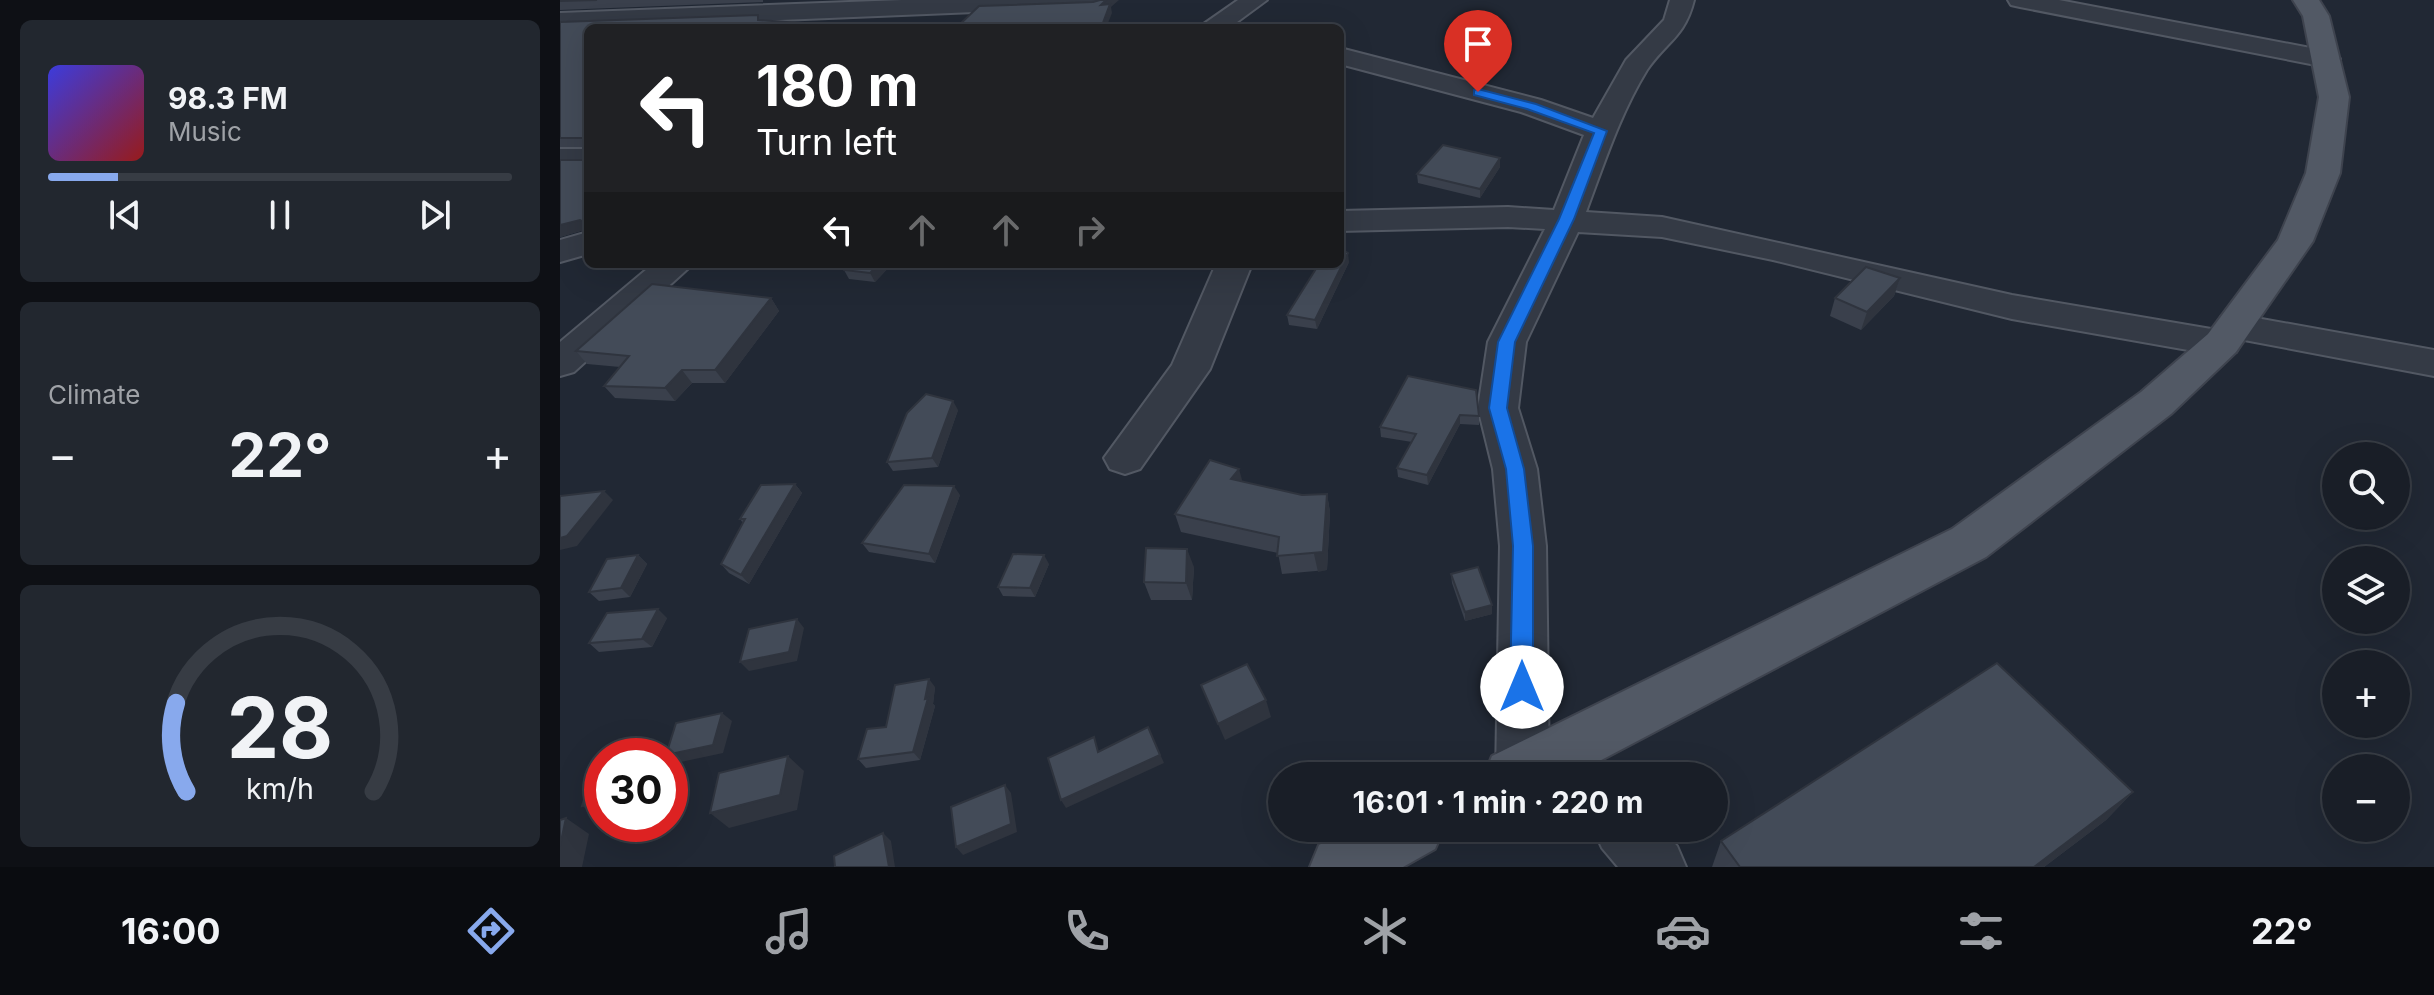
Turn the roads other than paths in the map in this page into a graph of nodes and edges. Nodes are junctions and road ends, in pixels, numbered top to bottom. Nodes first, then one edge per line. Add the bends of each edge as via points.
1 (1095, 0) edge
2 (1255, 0) edge
3 (1682, 0) edge
4 (2020, 0) edge
5 (2306, 0) edge
6 (944, 5) junction
7 (560, 21) edge
8 (926, 24) edge
9 (1221, 24) edge
10 (1344, 57) edge
11 (2326, 59) junction
12 (1601, 131) junction
13 (560, 158) edge
14 (584, 158) edge
15 (1567, 219) junction
16 (1344, 221) edge
17 (584, 243) edge
18 (560, 252) edge
19 (670, 268) edge
20 (1232, 268) edge
21 (2228, 335) junction
22 (560, 363) edge
23 (2434, 363) edge
24 (1125, 458) dead end
25 (1540, 762) edge
26 (1554, 762) edge
27 (1388, 842) edge
28 (1634, 842) edge
29 (1341, 867) edge
30 (1656, 867) edge

1 - 6 street
2 - 9 street
3 - 12 street via 1676,22 1636,66
4 - 11 street
5 - 11 main road via 2316,16
6 - 7 street
6 - 8 street
10 - 12 street via 1531,106
11 - 21 main road via 2334,97 2323,173 2295,241
12 - 15 street
13 - 14 street
15 - 16 street
15 - 21 street via 1662,227 2012,307
15 - 25 street via 1507,342 1498,408 1515,469
17 - 18 street
19 - 22 street
20 - 24 street via 1190,369
21 - 23 street
21 - 26 main road via 2156,403 1969,543
27 - 29 main road
28 - 30 street

